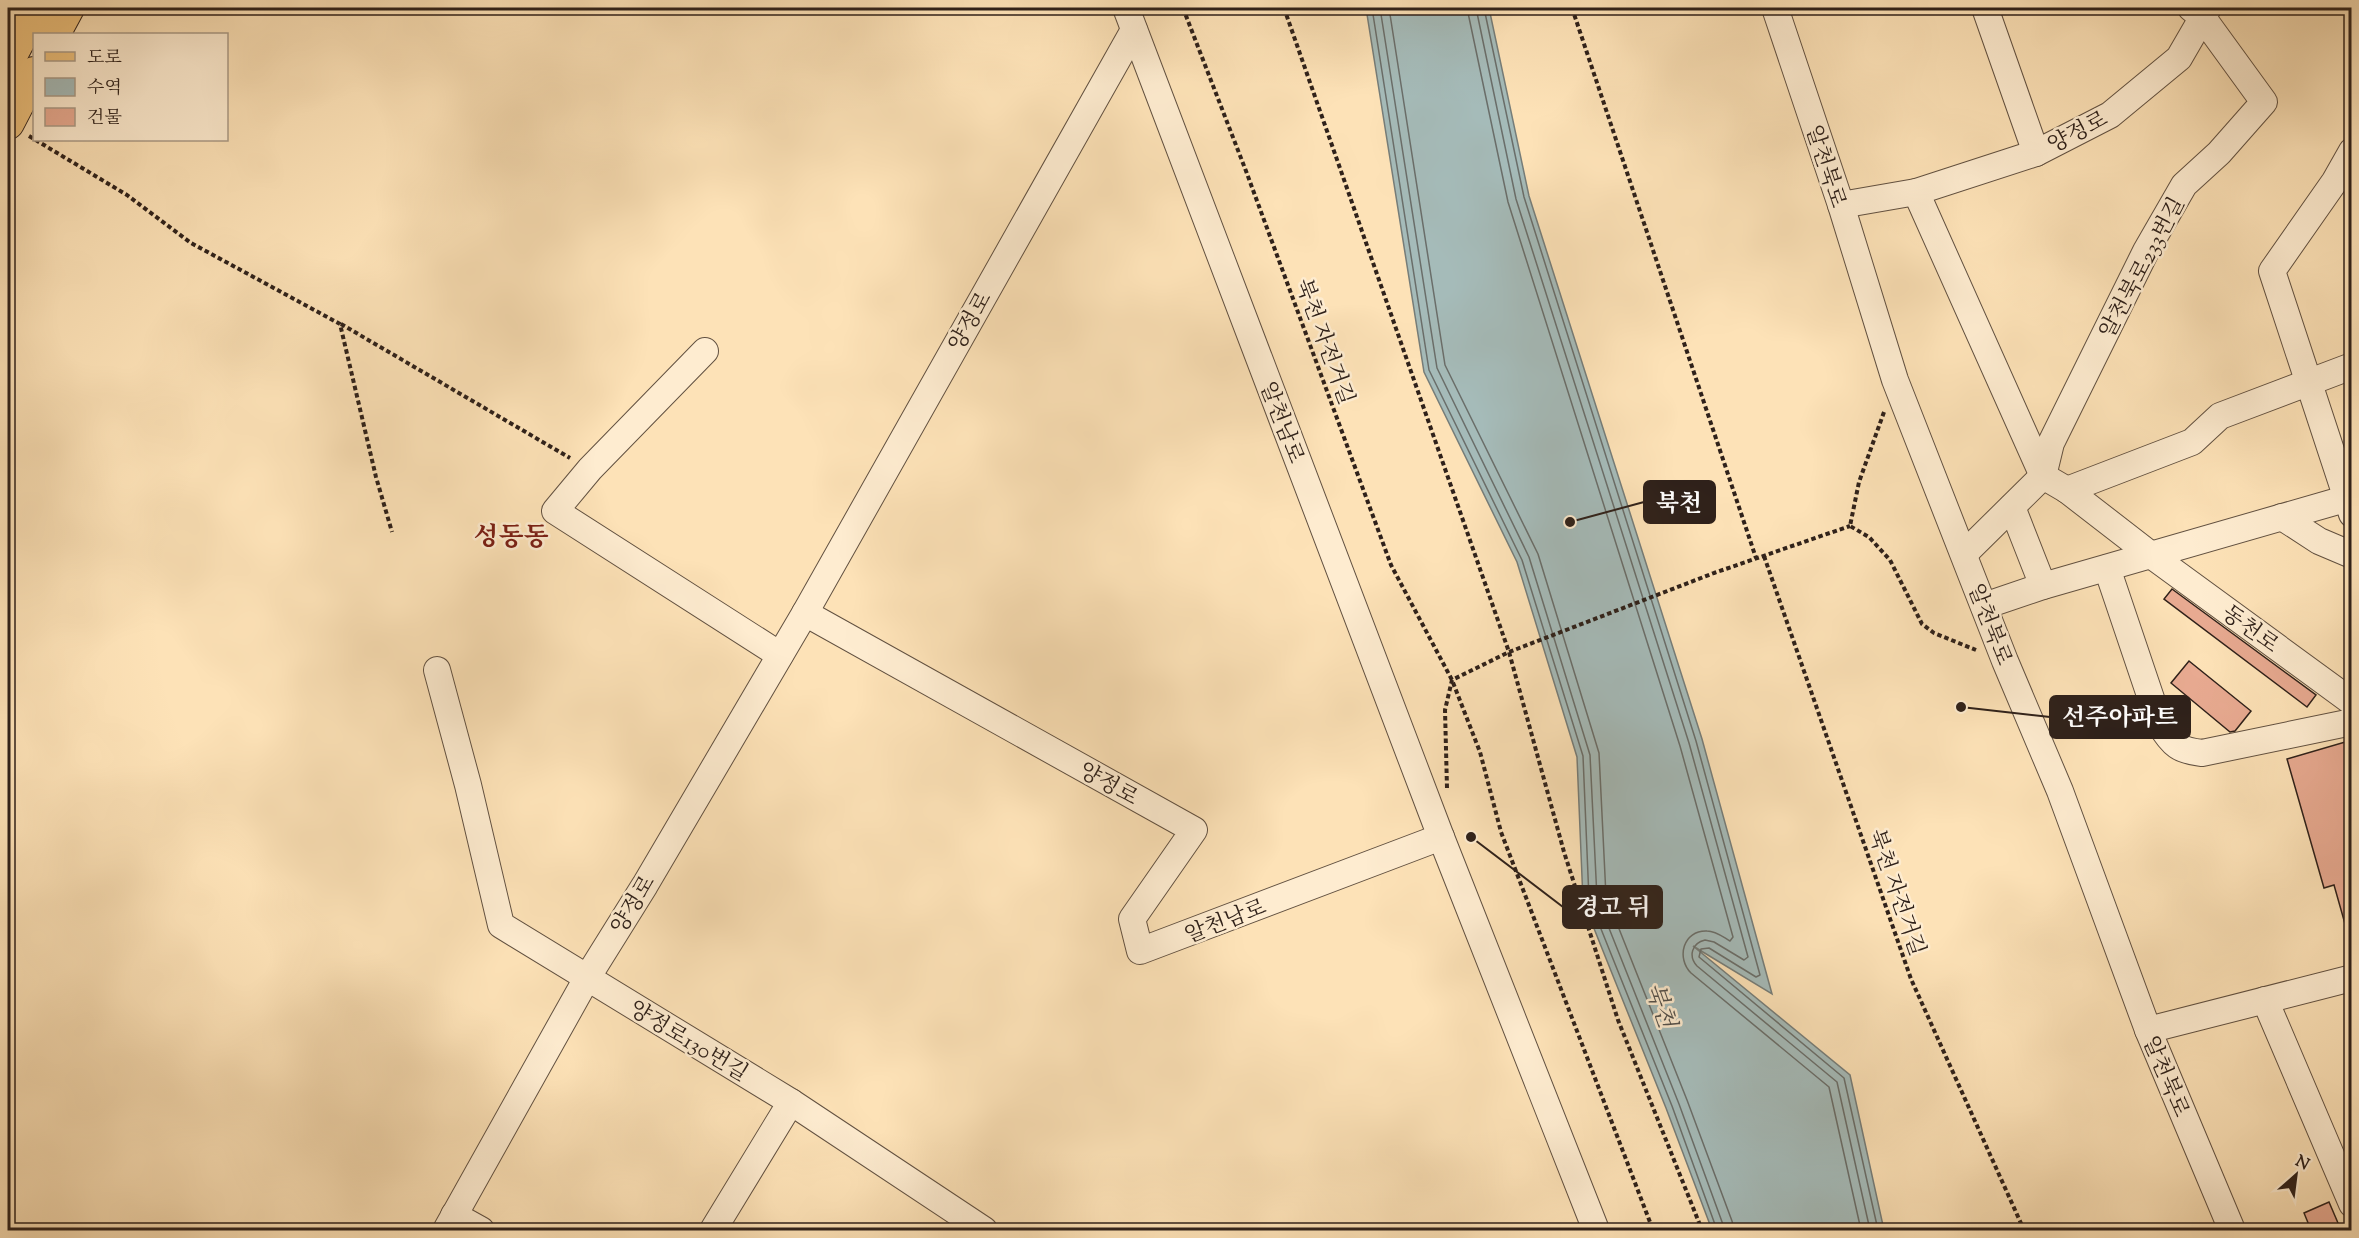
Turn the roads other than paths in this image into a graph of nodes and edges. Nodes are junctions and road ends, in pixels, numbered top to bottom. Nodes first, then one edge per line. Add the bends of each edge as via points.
1 (36, 8) edge
2 (68, 8) edge
3 (1774, 8) edge
4 (1985, 8) edge
5 (2201, 11) edge
6 (1130, 19) edge
7 (55, 33) edge
8 (8, 61) edge
9 (33, 76) edge
10 (15, 128) edge
11 (2352, 151) edge
12 (2036, 153) junction
13 (1916, 192) junction
14 (1840, 205) junction
15 (705, 351) dead end
16 (2352, 366) edge
17 (2309, 381) junction
18 (2043, 476) junction
19 (2067, 490) junction
20 (2350, 503) edge
21 (2012, 507) junction
22 (2282, 517) junction
23 (1964, 554) junction
24 (2151, 555) junction
25 (2352, 555) edge
26 (2107, 568) junction
27 (2043, 586) junction
28 (1984, 606) junction
29 (805, 613) junction
30 (780, 655) junction
31 (437, 670) dead end
32 (2352, 702) edge
33 (2352, 722) edge
34 (1194, 830) joint
35 (1441, 837) junction
36 (587, 978) junction
37 (2350, 981) edge
38 (2265, 1000) junction
39 (2148, 1030) junction
40 (791, 1102) junction
41 (2352, 1204) edge
42 (450, 1223) edge
43 (480, 1230) edge
44 (713, 1230) edge
45 (984, 1230) edge
46 (1596, 1230) edge
47 (2232, 1230) edge

1 - 8 main road
2 - 7 main road
3 - 14 street, 알천북로
4 - 12 street
5 - 12 street, 양정로 via 2179,58 2110,115
5 - 18 street, 알천북로233번길 via 2264,102 2184,185 2146,251 2051,442
6 - 29 street, 양정로
6 - 35 street, 알천남로
9 - 10 main road
11 - 17 street via 2272,272
12 - 13 street, 양정로
13 - 14 street, 양정로
13 - 18 street
14 - 23 street, 알천북로 via 1895,380
15 - 30 street via 555,510
16 - 17 street
17 - 19 street via 2220,417 2192,442
17 - 20 street
18 - 19 street, 동천로
18 - 21 street
19 - 24 street, 동천로
20 - 22 street
21 - 23 street
21 - 27 street
22 - 24 street
22 - 25 street via 2319,541
23 - 28 street, 알천북로
24 - 26 street
24 - 32 street, 동천로
26 - 27 street
26 - 33 street via 2160,725 2173,744 2184,751 2202,753
27 - 28 street
28 - 39 street, 알천북로 via 2060,791
29 - 30 street, 양정로
29 - 34 street, 양정로
30 - 36 street, 양정로
31 - 36 street via 501,925
34 - 35 street, 알천남로 via 1132,919 1140,951
35 - 46 street, 알천남로
36 - 40 street, 양정로130번길
36 - 42 street, 양정로
37 - 38 street
38 - 39 street
38 - 41 street
39 - 47 street, 알천북로
40 - 44 street
40 - 45 street, 양정로130번길
42 - 43 street, 양정로

